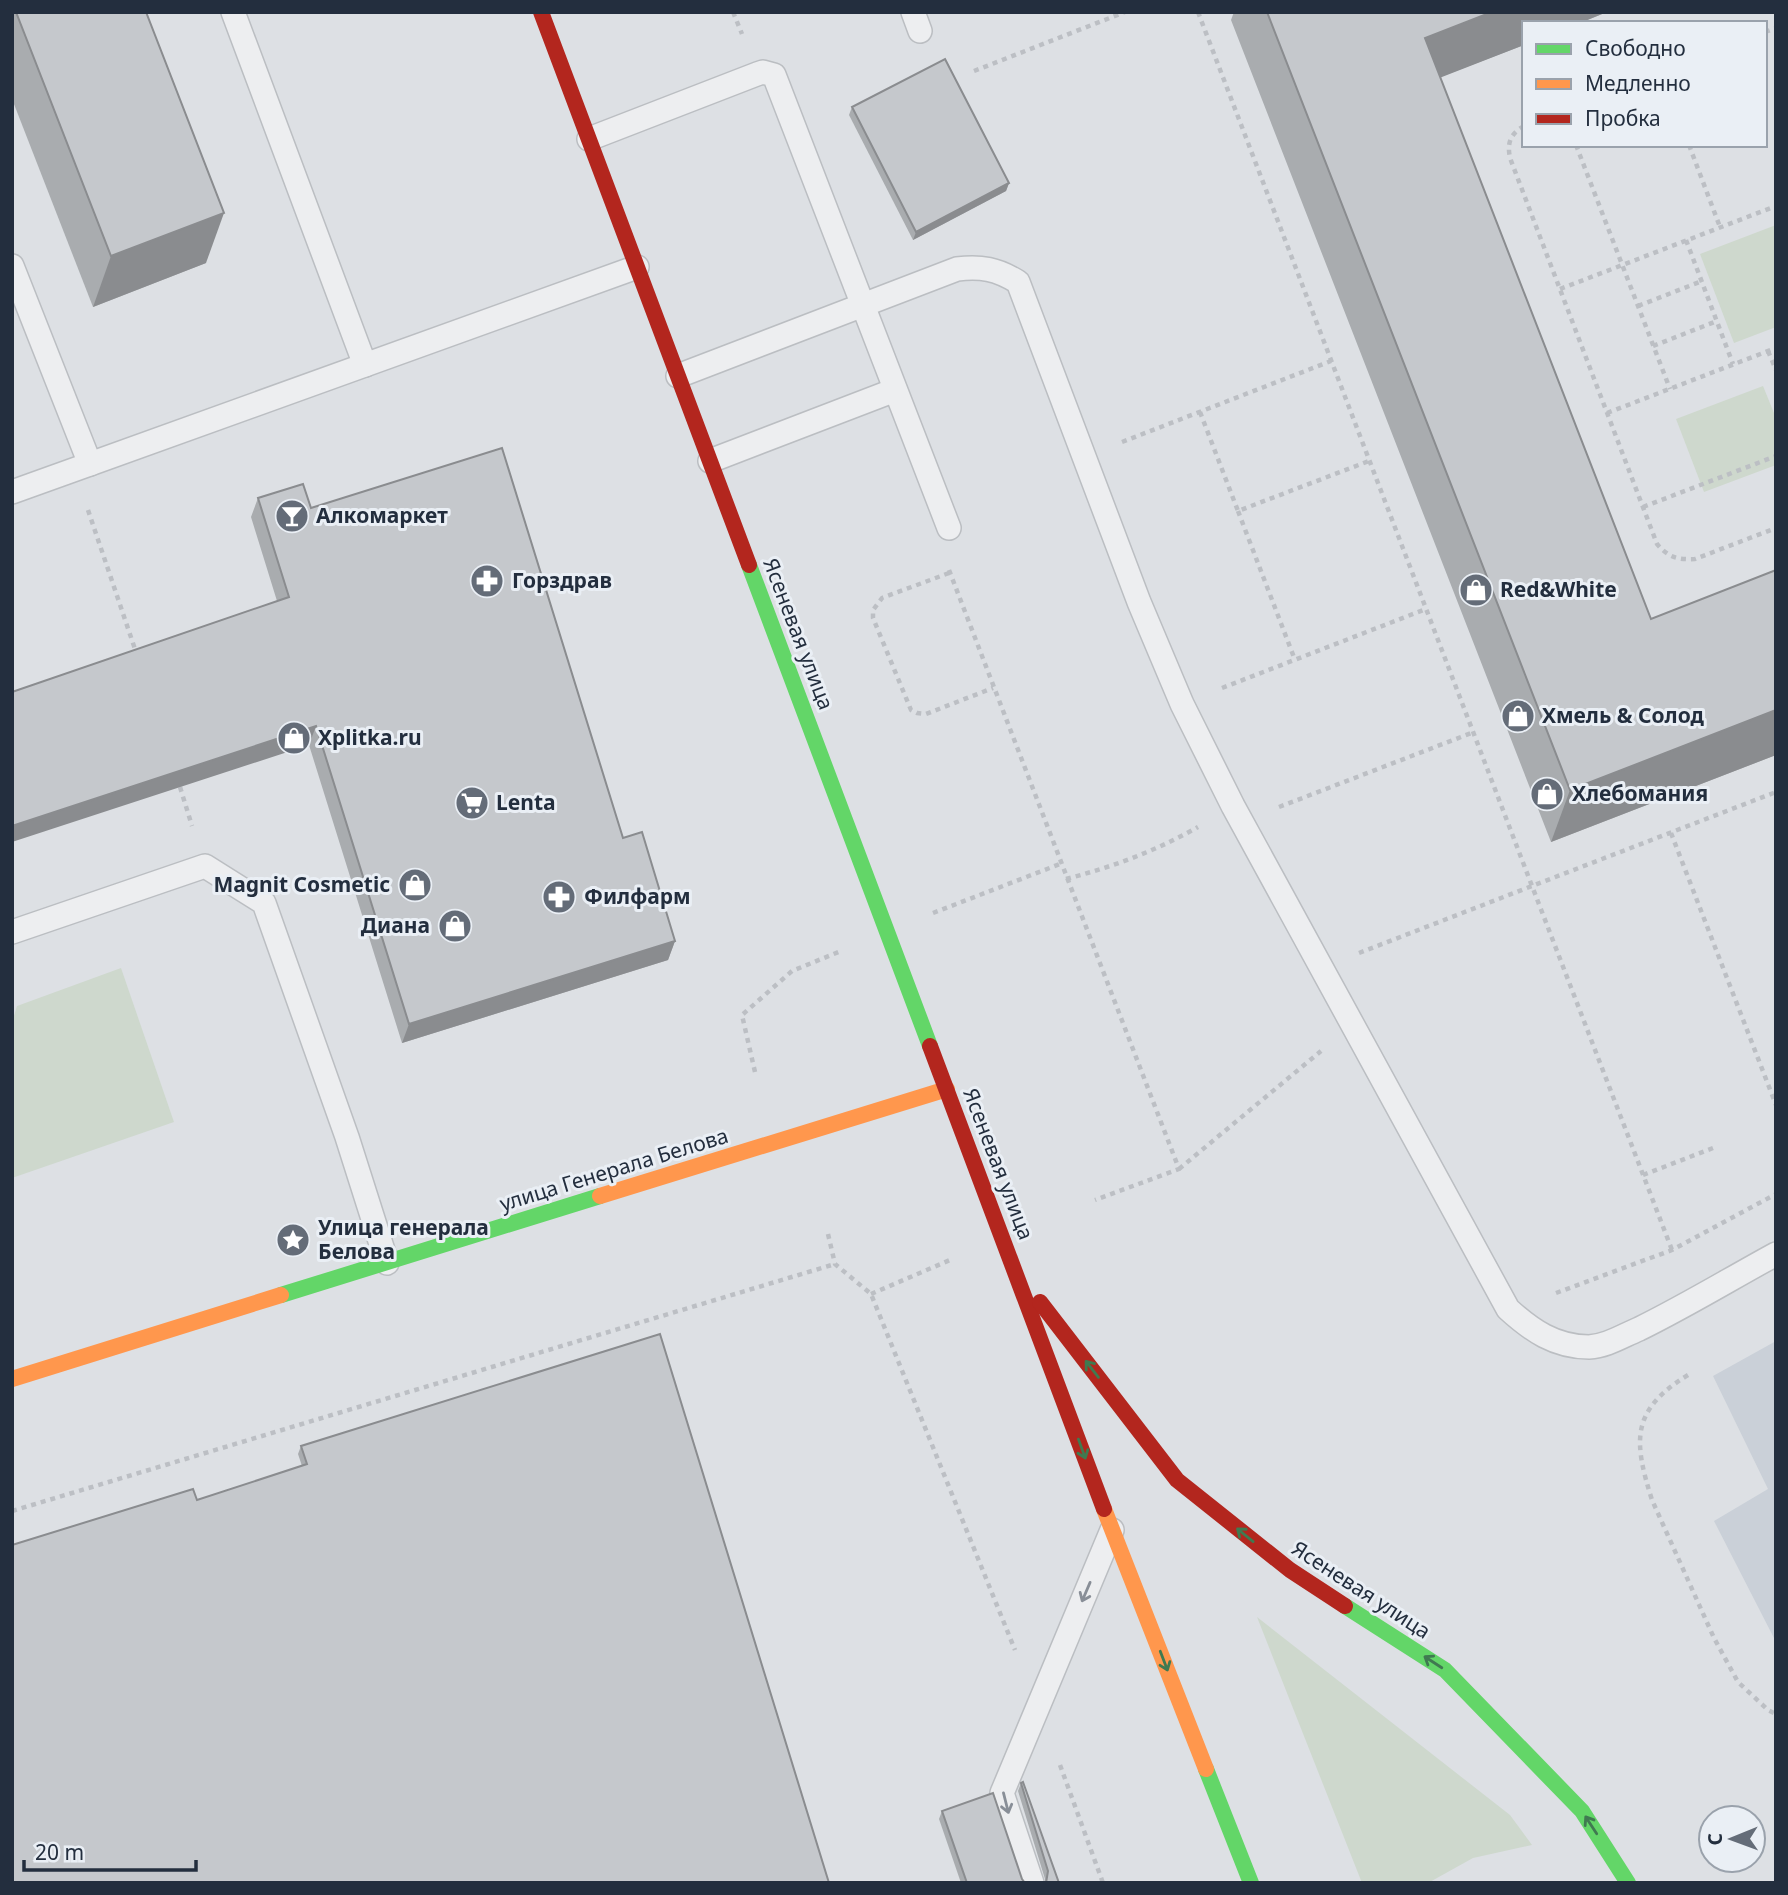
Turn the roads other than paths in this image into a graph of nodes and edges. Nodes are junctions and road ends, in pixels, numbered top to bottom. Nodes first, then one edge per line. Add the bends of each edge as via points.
1 (233, 12) edge
2 (541, 12) edge
3 (589, 139) junction
4 (12, 265) edge
5 (637, 267) junction
6 (863, 305) junction
7 (365, 365) junction
8 (678, 376) junction
9 (895, 390) junction
10 (710, 461) junction
11 (82, 466) junction
12 (12, 492) edge
13 (949, 528) road end
14 (12, 932) edge
15 (947, 1089) junction
16 (1776, 1254) edge
17 (387, 1263) junction
18 (1015, 1270) junction
19 (12, 1379) edge
20 (1112, 1530) junction
21 (1032, 1883) edge
22 (1251, 1883) edge
23 (1628, 1883) edge

1 - 7 lane
2 - 3 main road, Ясеневая улица
3 - 5 main road, Ясеневая улица
3 - 6 lane via 757,74 774,75
4 - 11 lane
5 - 7 lane
5 - 8 main road, Ясеневая улица
6 - 8 lane
6 - 9 lane
6 - 16 lane via 957,269 987,267 1018,282 1182,704 1508,1309 1542,1336 1572,1345 1604,1345
7 - 11 lane
8 - 10 main road, Ясеневая улица
9 - 10 lane
9 - 13 lane
10 - 15 main road, Ясеневая улица
11 - 12 lane
14 - 17 lane via 205,866 264,903
15 - 17 main road, улица Генерала Белова
15 - 18 main road, Ясеневая улица
17 - 19 main road, улица Генерала Белова
18 -> 20 main road, Ясеневая улица
23 -> 18 main road, Ясеневая улица via 1582,1811 1445,1670 1290,1570 1177,1480
20 -> 21 lane via 1002,1793
20 -> 22 main road, Ясеневая улица

